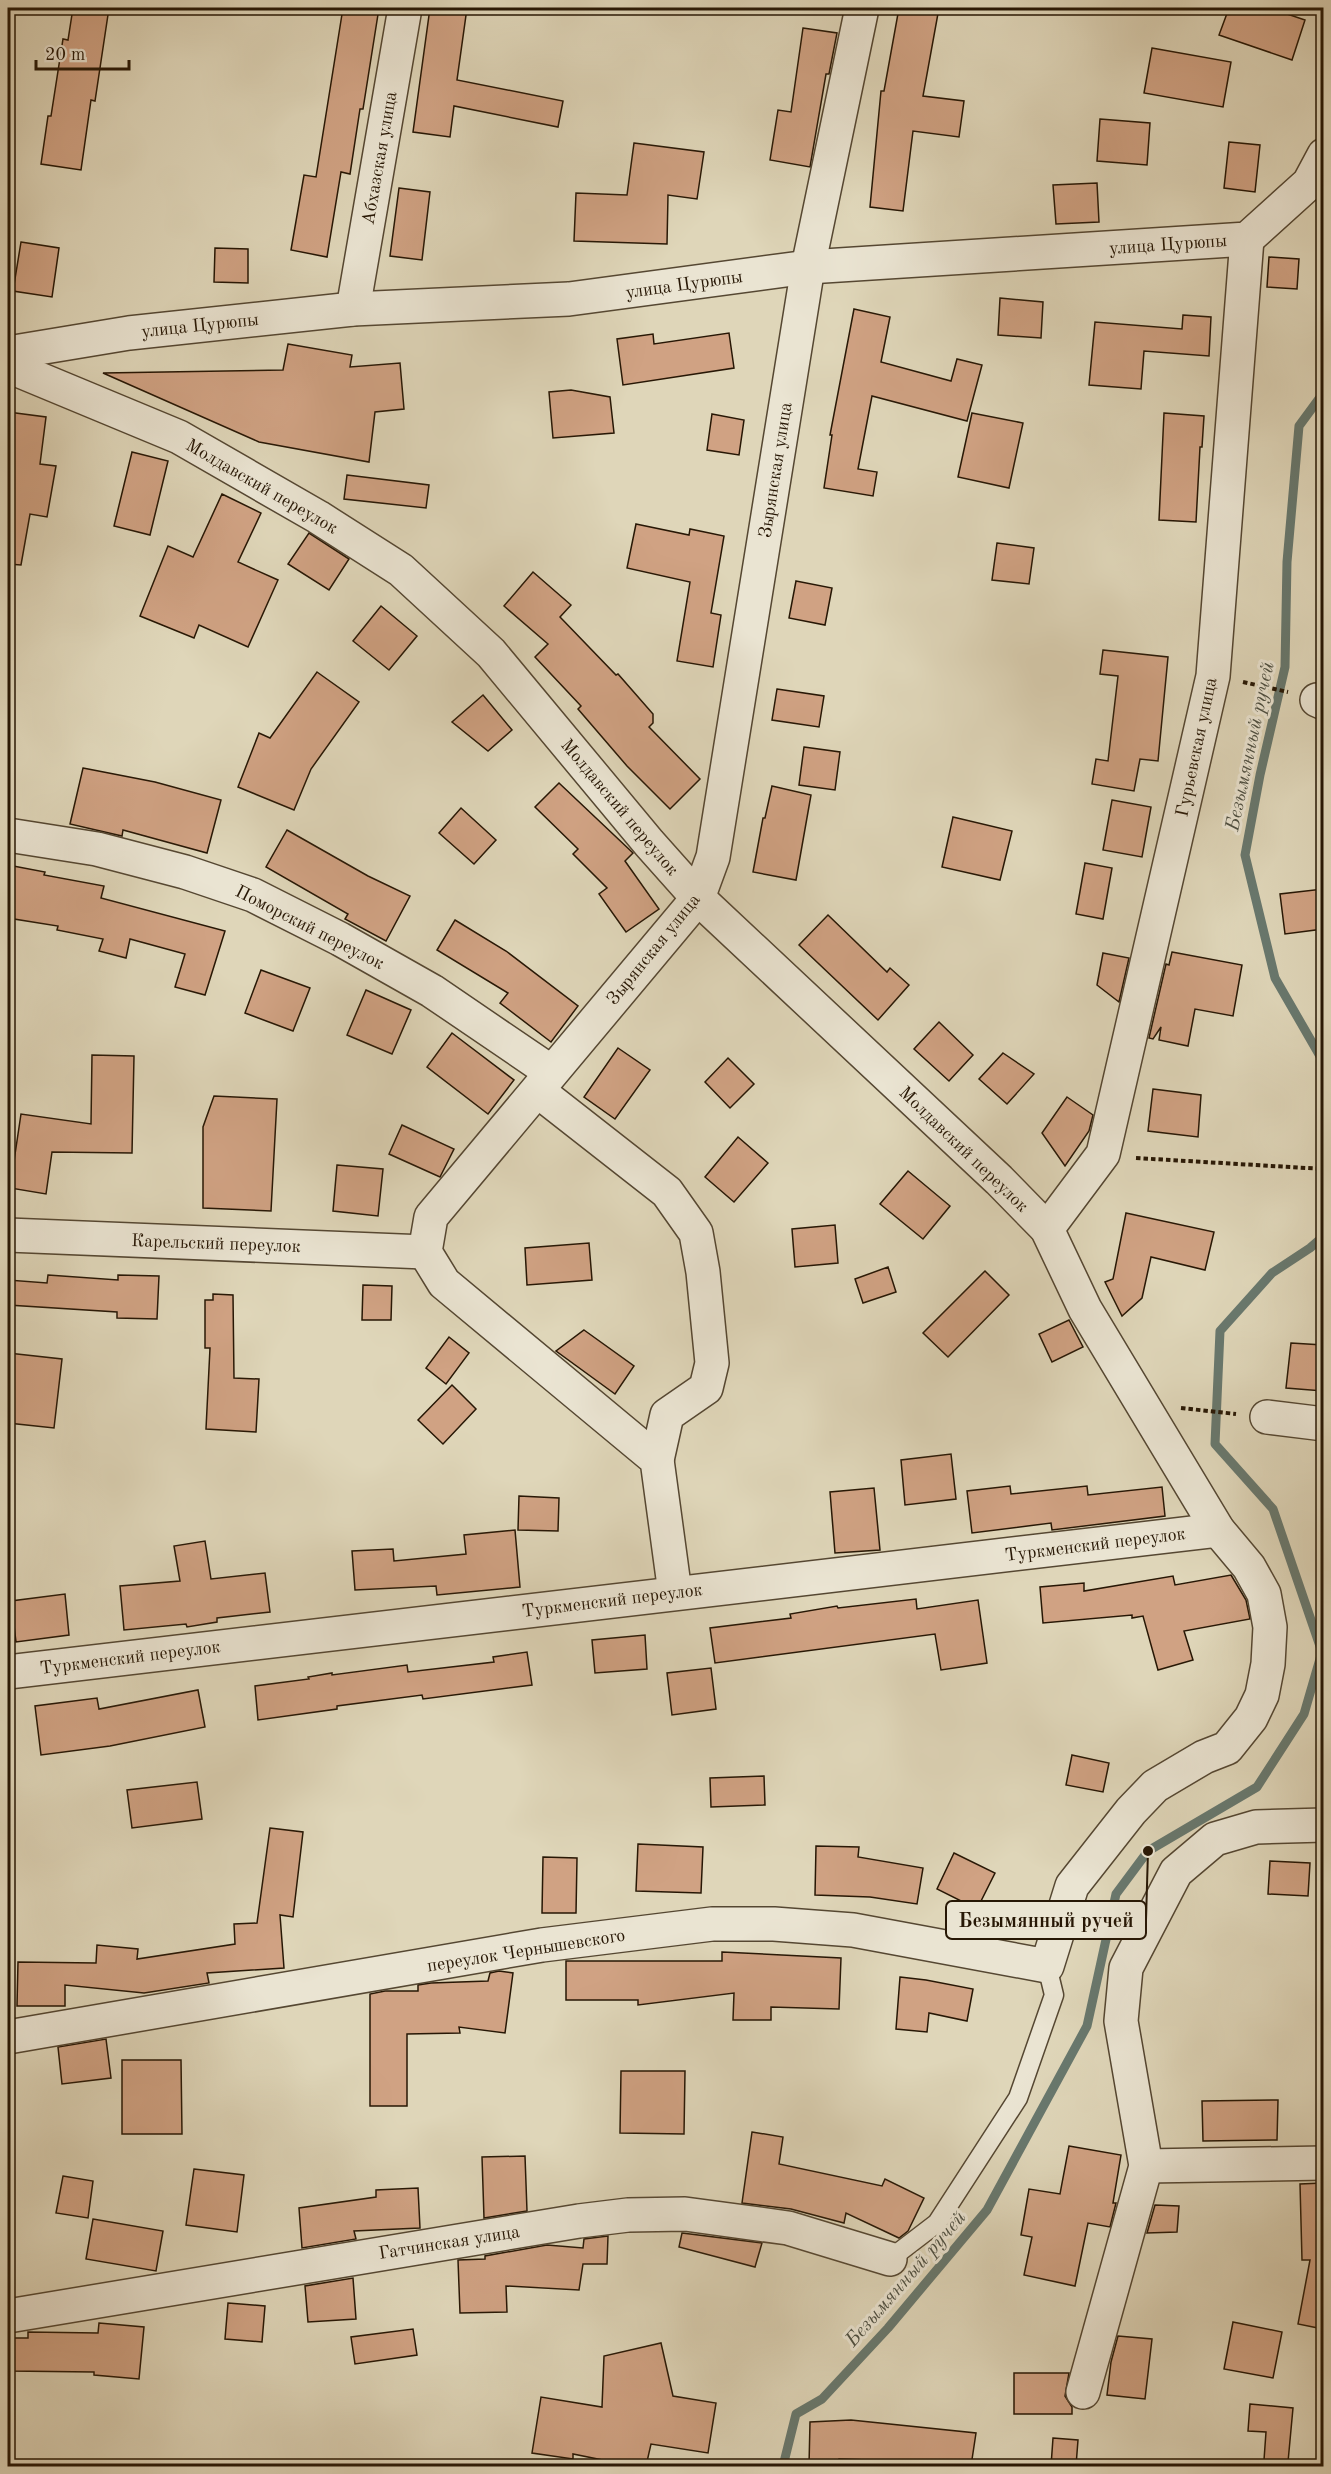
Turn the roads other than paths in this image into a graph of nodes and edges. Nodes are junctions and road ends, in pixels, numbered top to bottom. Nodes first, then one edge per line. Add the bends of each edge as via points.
1 (405, 8) edge
2 (862, 8) edge
3 (1323, 155) edge
4 (1247, 239) junction
5 (808, 267) junction
6 (353, 309) junction
7 (8, 354) edge
8 (8, 366) edge
9 (8, 835) edge
10 (699, 898) junction
11 (544, 1082) junction
12 (1047, 1229) junction
13 (8, 1235) edge
14 (425, 1252) junction
15 (1254, 1416) road end
16 (1323, 1424) edge
17 (657, 1460) junction
18 (1218, 1530) junction
19 (675, 1593) junction
20 (8, 1672) edge
21 (1323, 1825) edge
22 (1047, 1966) junction
23 (8, 2037) edge
24 (1323, 2163) edge
25 (1146, 2166) junction
26 (890, 2259) joint
27 (8, 2316) edge
28 (1083, 2392) dead end

1 - 6 street, Абхазская улица
2 - 5 street, Зырянская улица
3 - 4 street, улица Цурюпы via 1309,183
4 - 5 street, улица Цурюпы
4 - 12 street, Гурьевская улица via 1213,676 1103,1154
5 - 6 street, улица Цурюпы via 569,299
5 - 10 street, Зырянская улица via 713,857
6 - 7 street, улица Цурюпы via 129,333
8 - 10 street, Молдавский переулок via 179,437 401,570 490,653
9 - 11 street, Поморский переулок via 97,849 253,895 432,991
10 - 11 street, Зырянская улица
10 - 12 street, Молдавский переулок
11 - 14 street, Зырянская улица via 431,1217
11 - 17 street, Поморский переулок via 667,1192 696,1233 712,1363 706,1388 667,1415
12 - 18 street, Молдавский переулок via 1085,1309
13 - 14 street, Карельский переулок
14 - 17 street via 444,1283
15 - 16 street
17 - 19 street
18 - 19 street, Туркменский переулок
18 - 22 street, Молдавский переулок via 1249,1567 1264,1594 1270,1628 1262,1695 1251,1718 1227,1748 1155,1786 1131,1811 1072,1886
19 - 20 street, Туркменский переулок
21 - 25 street via 1256,1827 1215,1839 1176,1872 1126,1968 1121,2020
22 - 23 street, переулок Чернышевского via 854,1930 712,1924 542,1945
22 - 26 lane via 1054,1995 1018,2098 937,2223
24 - 25 street
25 - 28 street
26 - 27 street, Гатчинская улица via 788,2228 685,2214 628,2215

